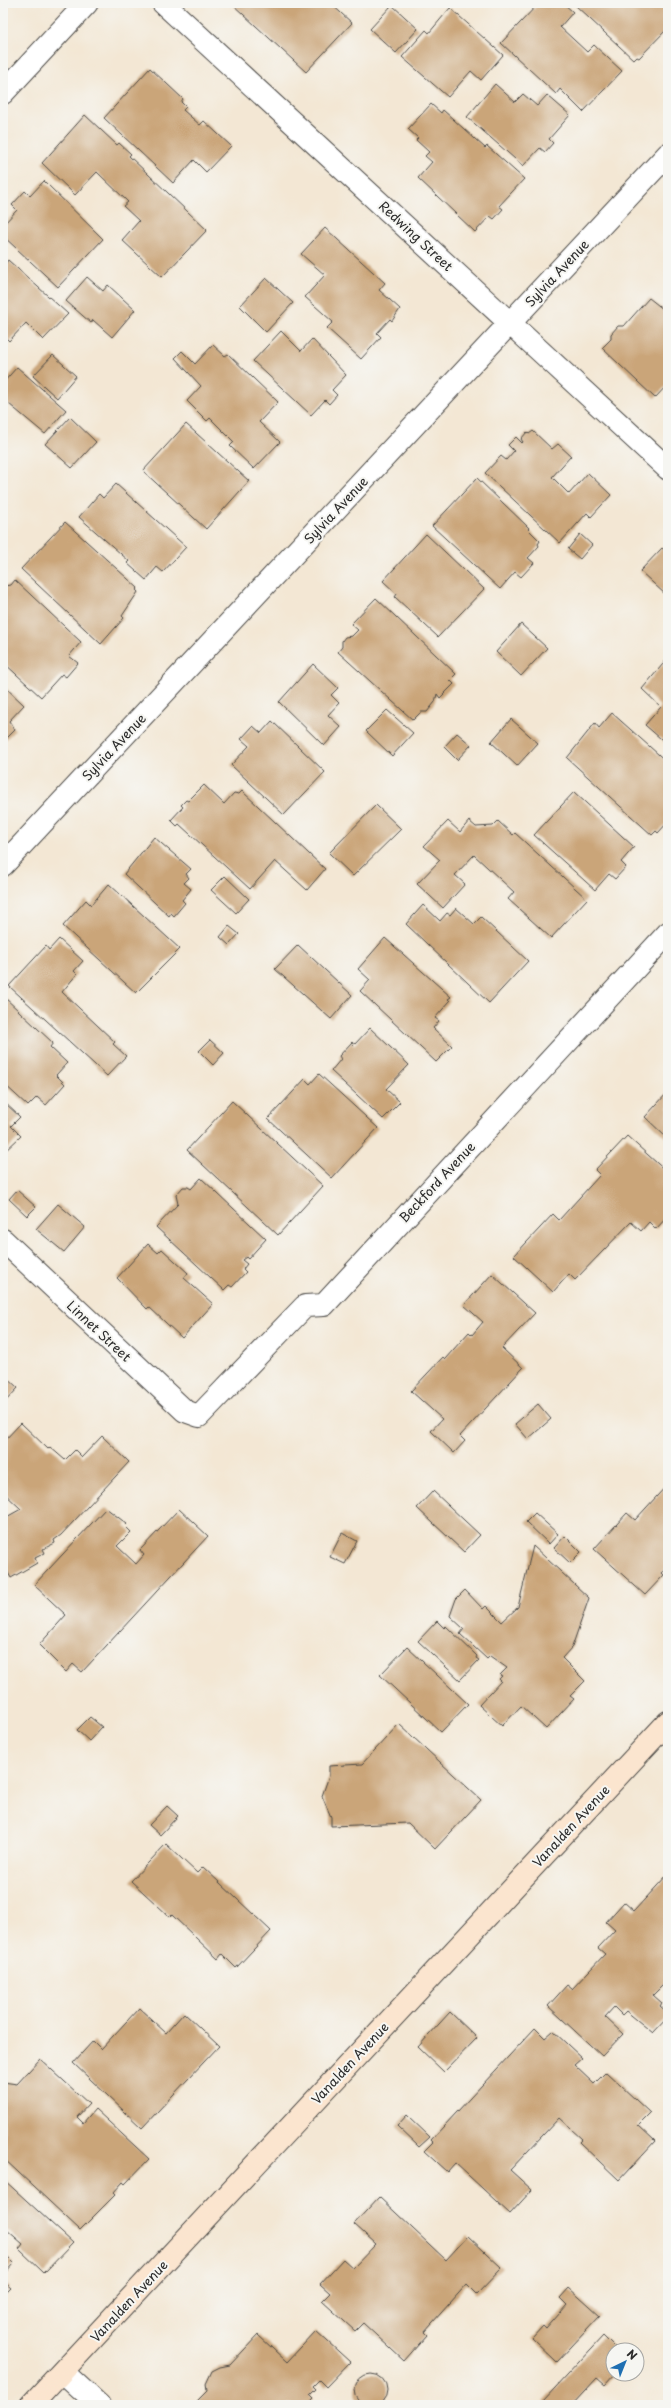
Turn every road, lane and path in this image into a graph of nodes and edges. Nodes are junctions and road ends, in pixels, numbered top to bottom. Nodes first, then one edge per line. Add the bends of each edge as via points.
1 (87, 3) edge
2 (163, 3) edge
3 (3, 93) edge
4 (668, 154) edge
5 (510, 323) junction
6 (668, 470) edge
7 (3, 866) edge
8 (668, 933) edge
9 (3, 1240) edge
10 (199, 1416) joint
11 (668, 1722) edge
12 (63, 2372) junction
13 (32, 2405) edge
14 (99, 2405) edge

1 - 3 street
2 - 5 street, Redwing Street
4 - 5 street, Sylvia Avenue
5 - 6 street, Redwing Street
5 - 7 street, Sylvia Avenue
8 - 10 street, Beckford Avenue via 324,1305 305,1306
9 - 10 street, Linnet Street via 185,1411
11 - 12 main road, Vanalden Avenue
12 - 13 main road, Vanalden Avenue
12 - 14 street

